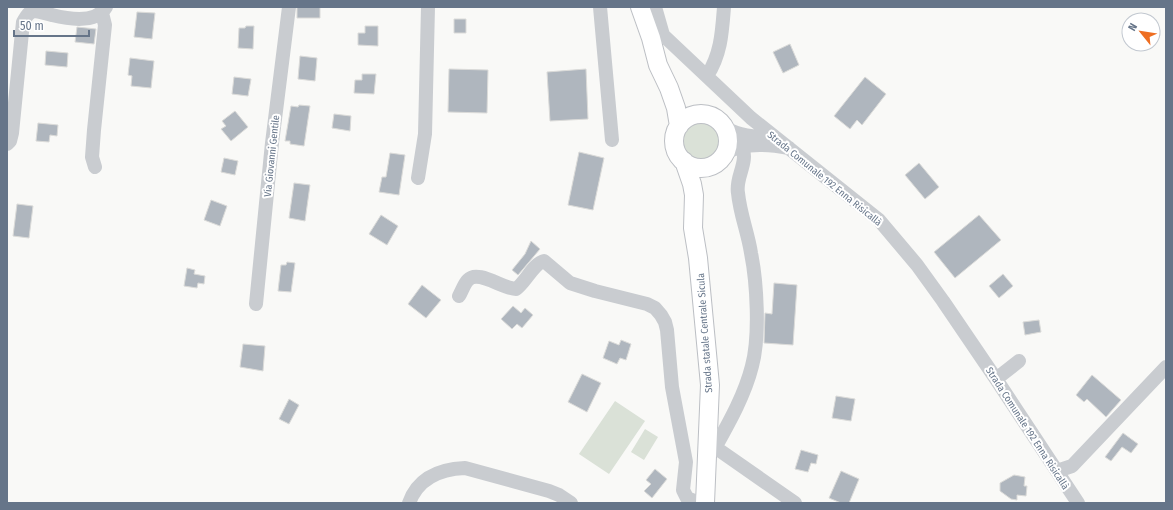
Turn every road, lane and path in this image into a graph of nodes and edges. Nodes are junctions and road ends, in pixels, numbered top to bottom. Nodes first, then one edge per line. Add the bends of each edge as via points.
1 (289, 7) edge
2 (428, 7) edge
3 (600, 7) edge
4 (640, 7) edge
5 (655, 7) edge
6 (724, 7) edge
7 (104, 10) edge
8 (651, 38) junction
9 (707, 76) junction
10 (705, 114) junction
11 (679, 126) junction
12 (724, 128) junction
13 (612, 140) dead end
14 (769, 141) junction
15 (7, 144) edge
16 (742, 146) junction
17 (718, 160) junction
18 (684, 162) junction
19 (95, 167) dead end
20 (418, 178) dead end
21 (737, 190) junction
22 (698, 258) junction
23 (459, 296) dead end
24 (256, 304) dead end
25 (1019, 360) dead end
26 (1166, 367) edge
27 (996, 379) junction
28 (711, 446) junction
29 (1057, 471) junction
30 (409, 503) edge
31 (571, 503) edge
32 (699, 503) edge
33 (705, 503) edge
34 (795, 503) edge
35 (1078, 503) edge

1 - 24 street, Via Giovanni Gentile
2 - 20 street via 425,134
3 - 13 street
4 - 8 main road
5 - 9 street, Strada Comunale 192 Enna Risicallà via 664,35
6 - 9 street via 719,53
7 - 15 street via 93,17 80,19 34,11 28,13 23,22 12,133
7 - 19 street via 105,26 92,157
8 - 10 main road via 675,86 694,108
8 - 11 main road via 658,65 676,108
9 - 14 street, Strada Comunale 192 Enna Risicallà via 751,118
10 - 11 main road via 690,116
10 - 12 main road via 719,121
11 - 18 main road via 674,141
12 - 14 street
12 - 17 main road via 728,138 727,149
14 - 16 street
14 - 21 street via 748,167
14 - 27 street, Strada Comunale 192 Enna Risicallà via 789,148 879,220 917,265
16 - 17 street via 732,149
16 - 21 street via 745,161
17 - 18 main road via 705,167
17 - 22 main road, Strada statale Centrale Sicula via 701,191
18 - 22 main road, Strada statale Centrale Sicula via 694,195 693,228
21 - 28 street via 755,274 756,339 752,365 742,395
22 - 28 main road, Strada statale Centrale Sicula via 710,385
23 - 32 street via 468,279 473,277 516,289 538,263 544,261 570,283 655,308 665,322 667,330 672,387 686,462 683,490 687,498
25 - 27 street
26 - 29 street via 1072,466
27 - 29 street, Strada Comunale 192 Enna Risicallà
28 - 33 main road, Strada statale Centrale Sicula
28 - 34 street
29 - 35 street, Strada Comunale 192 Enna Risicallà
30 - 31 street via 415,490 429,478 440,472 465,468 549,491

